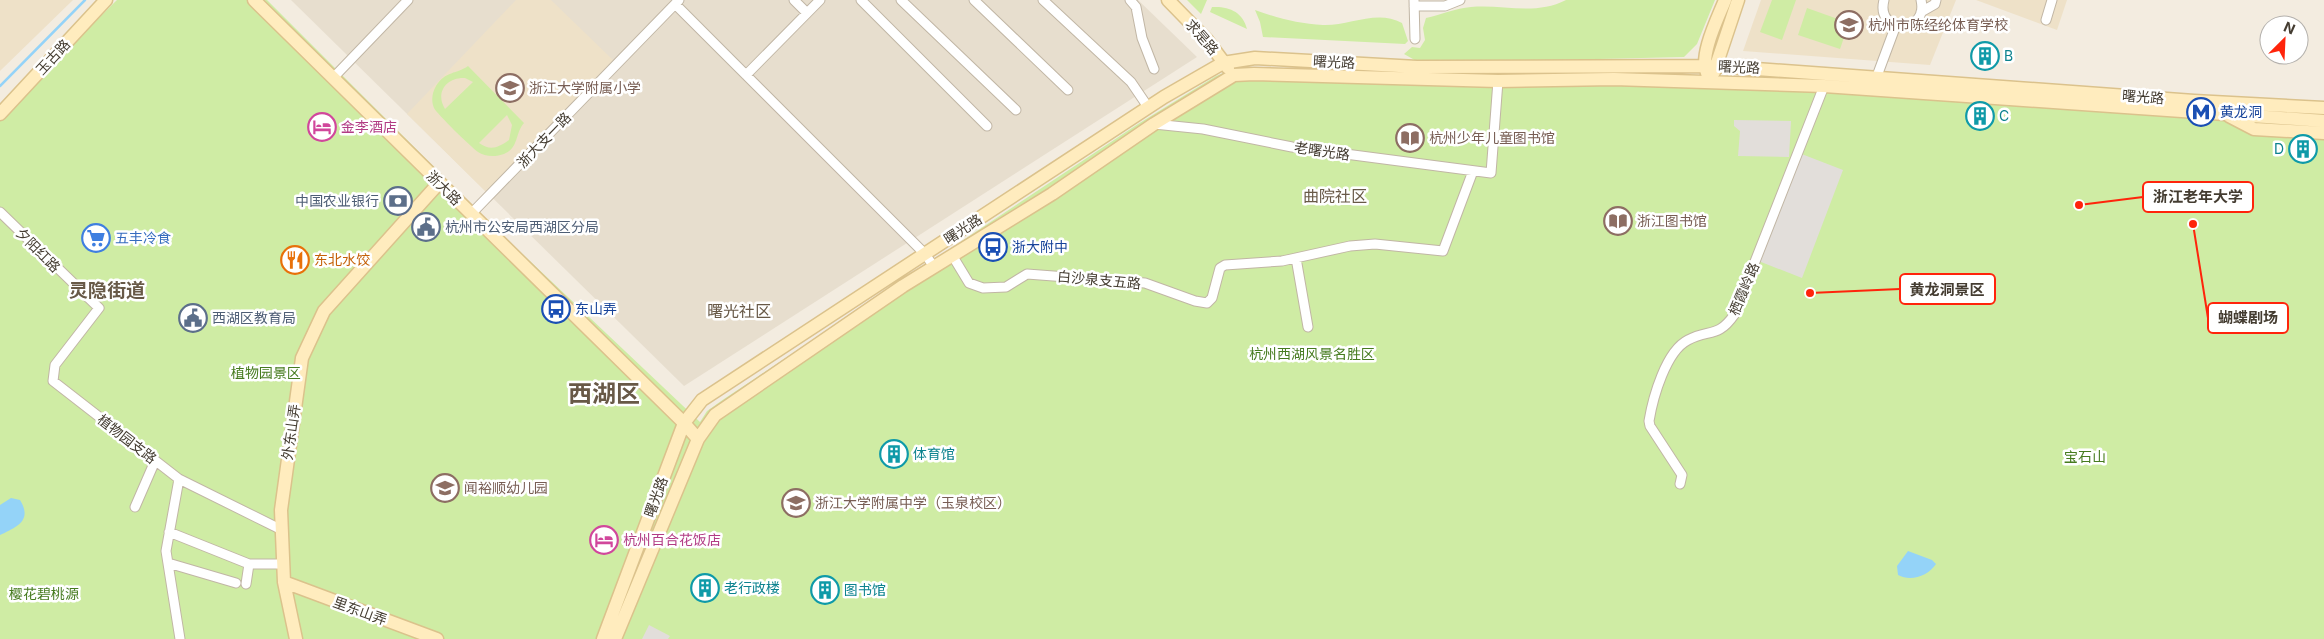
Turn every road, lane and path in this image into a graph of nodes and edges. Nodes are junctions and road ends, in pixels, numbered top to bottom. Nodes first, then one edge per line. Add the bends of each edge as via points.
1 (106, 0) edge
2 (254, 0) edge
3 (408, 0) edge
4 (794, 0) edge
5 (820, 0) edge
6 (861, 0) edge
7 (901, 0) edge
8 (974, 0) edge
9 (1043, 0) edge
10 (1130, 0) edge
11 (1168, 0) edge
12 (1460, 0) edge
13 (1725, 0) edge
14 (1738, 0) edge
15 (1884, 0) edge
16 (1921, 0) edge
17 (1936, 0) edge
18 (2052, 0) edge
19 (677, 2) edge
20 (1414, 3) edge
21 (1921, 12) junction
22 (807, 13) junction
23 (2046, 20) dead end
24 (1896, 25) junction
25 (1414, 39) dead end
26 (1223, 63) junction
27 (1710, 66) junction
28 (1154, 69) dead end
29 (746, 75) junction
30 (1234, 76) junction
31 (1877, 76) junction
32 (333, 78) junction
33 (1498, 81) junction
34 (1712, 82) junction
35 (1824, 86) junction
36 (1068, 90) dead end
37 (1148, 107) junction
38 (2324, 108) edge
39 (1016, 110) dead end
40 (0, 114) edge
41 (2227, 115) junction
42 (2324, 121) edge
43 (1154, 124) junction
44 (987, 126) dead end
45 (2324, 133) edge
46 (1473, 171) junction
47 (439, 183) junction
48 (0, 212) edge
49 (471, 214) junction
50 (925, 254) junction
51 (952, 255) junction
52 (1296, 258) junction
53 (934, 266) junction
54 (98, 308) joint
55 (1308, 327) dead end
56 (684, 422) junction
57 (698, 439) junction
58 (154, 461) junction
59 (179, 479) junction
60 (1680, 484) dead end
61 (135, 507) dead end
62 (282, 530) junction
63 (169, 532) junction
64 (168, 563) junction
65 (249, 564) junction
66 (283, 564) junction
67 (284, 582) junction
68 (236, 583) dead end
69 (246, 584) dead end
70 (180, 639) edge
71 (296, 639) edge
72 (437, 639) edge
73 (603, 639) edge
74 (615, 639) edge

1 - 40 main road, 玉古路
2 - 32 main road, 浙大路
3 - 32 street
4 - 22 street
5 - 22 street
6 - 44 street
7 - 39 street
8 - 36 street
9 - 37 street via 1131,82
10 - 28 street via 1136,6 1142,38
11 - 26 main road, 求是路 via 1207,40
12 - 20 street via 1445,6
13 - 27 main road via 1707,50
14 - 27 main road
15 - 24 street via 1883,12
16 - 21 street
17 - 21 street
18 - 23 street
19 - 29 street
19 - 49 street, 浙大支一路
20 - 25 street
21 - 24 street via 1914,22
22 - 29 street
24 - 31 street
26 - 27 main road, 曙光路 via 1255,58 1417,67
26 - 30 main road, 求是路
26 - 37 main road, 曙光路
27 - 31 main road, 曙光路
27 - 34 main road
29 - 50 street
30 - 33 main road, 曙光路
30 - 43 main road, 曙光路
31 - 38 main road, 曙光路
32 - 47 main road, 浙大路
33 - 34 main road, 曙光路 via 1614,79
33 - 46 street, 老曙光路 via 1491,173
34 - 35 main road, 曙光路
35 - 41 main road, 曙光路
35 - 60 street, 栖霞岭路 via 1734,315 1726,327 1690,338 1678,346 1667,364 1649,421 1682,475
37 - 50 main road, 曙光路
41 - 42 main road, 曙光路
41 - 45 main road via 2254,129
43 - 46 street, 老曙光路 via 1203,129 1292,147
43 - 51 main road, 曙光路 via 1052,194
46 - 52 street via 1442,251 1375,244
47 - 49 main road, 浙大路
47 - 62 main road, 外东山弄 via 324,311 302,358 281,510
48 - 54 street, 夕阳红路
49 - 56 main road, 浙大路
50 - 53 street
50 - 56 main road, 曙光路 via 702,400
51 - 52 street, 白沙泉支五路 via 969,282 983,288 1006,287 1027,274 1119,280 1145,283 1207,303 1212,298 1220,268 1225,265
51 - 53 main road, 曙光路
52 - 55 street
53 - 57 main road, 曙光路 via 716,415
54 - 58 street, 植物园支路 via 56,365 53,381
56 - 57 main road, 浙大路
56 - 73 main road, 曙光路
57 - 74 main road, 曙光路
58 - 59 street, 植物园支路
58 - 61 street
59 - 62 street, 植物园支路
59 - 63 street
62 - 66 main road, 外东山弄
63 - 64 street
63 - 65 street
64 - 68 street
64 - 70 street
65 - 66 street
65 - 69 street
66 - 67 main road, 外东山弄
67 - 71 main road, 外东山弄
67 - 72 main road, 里东山弄

